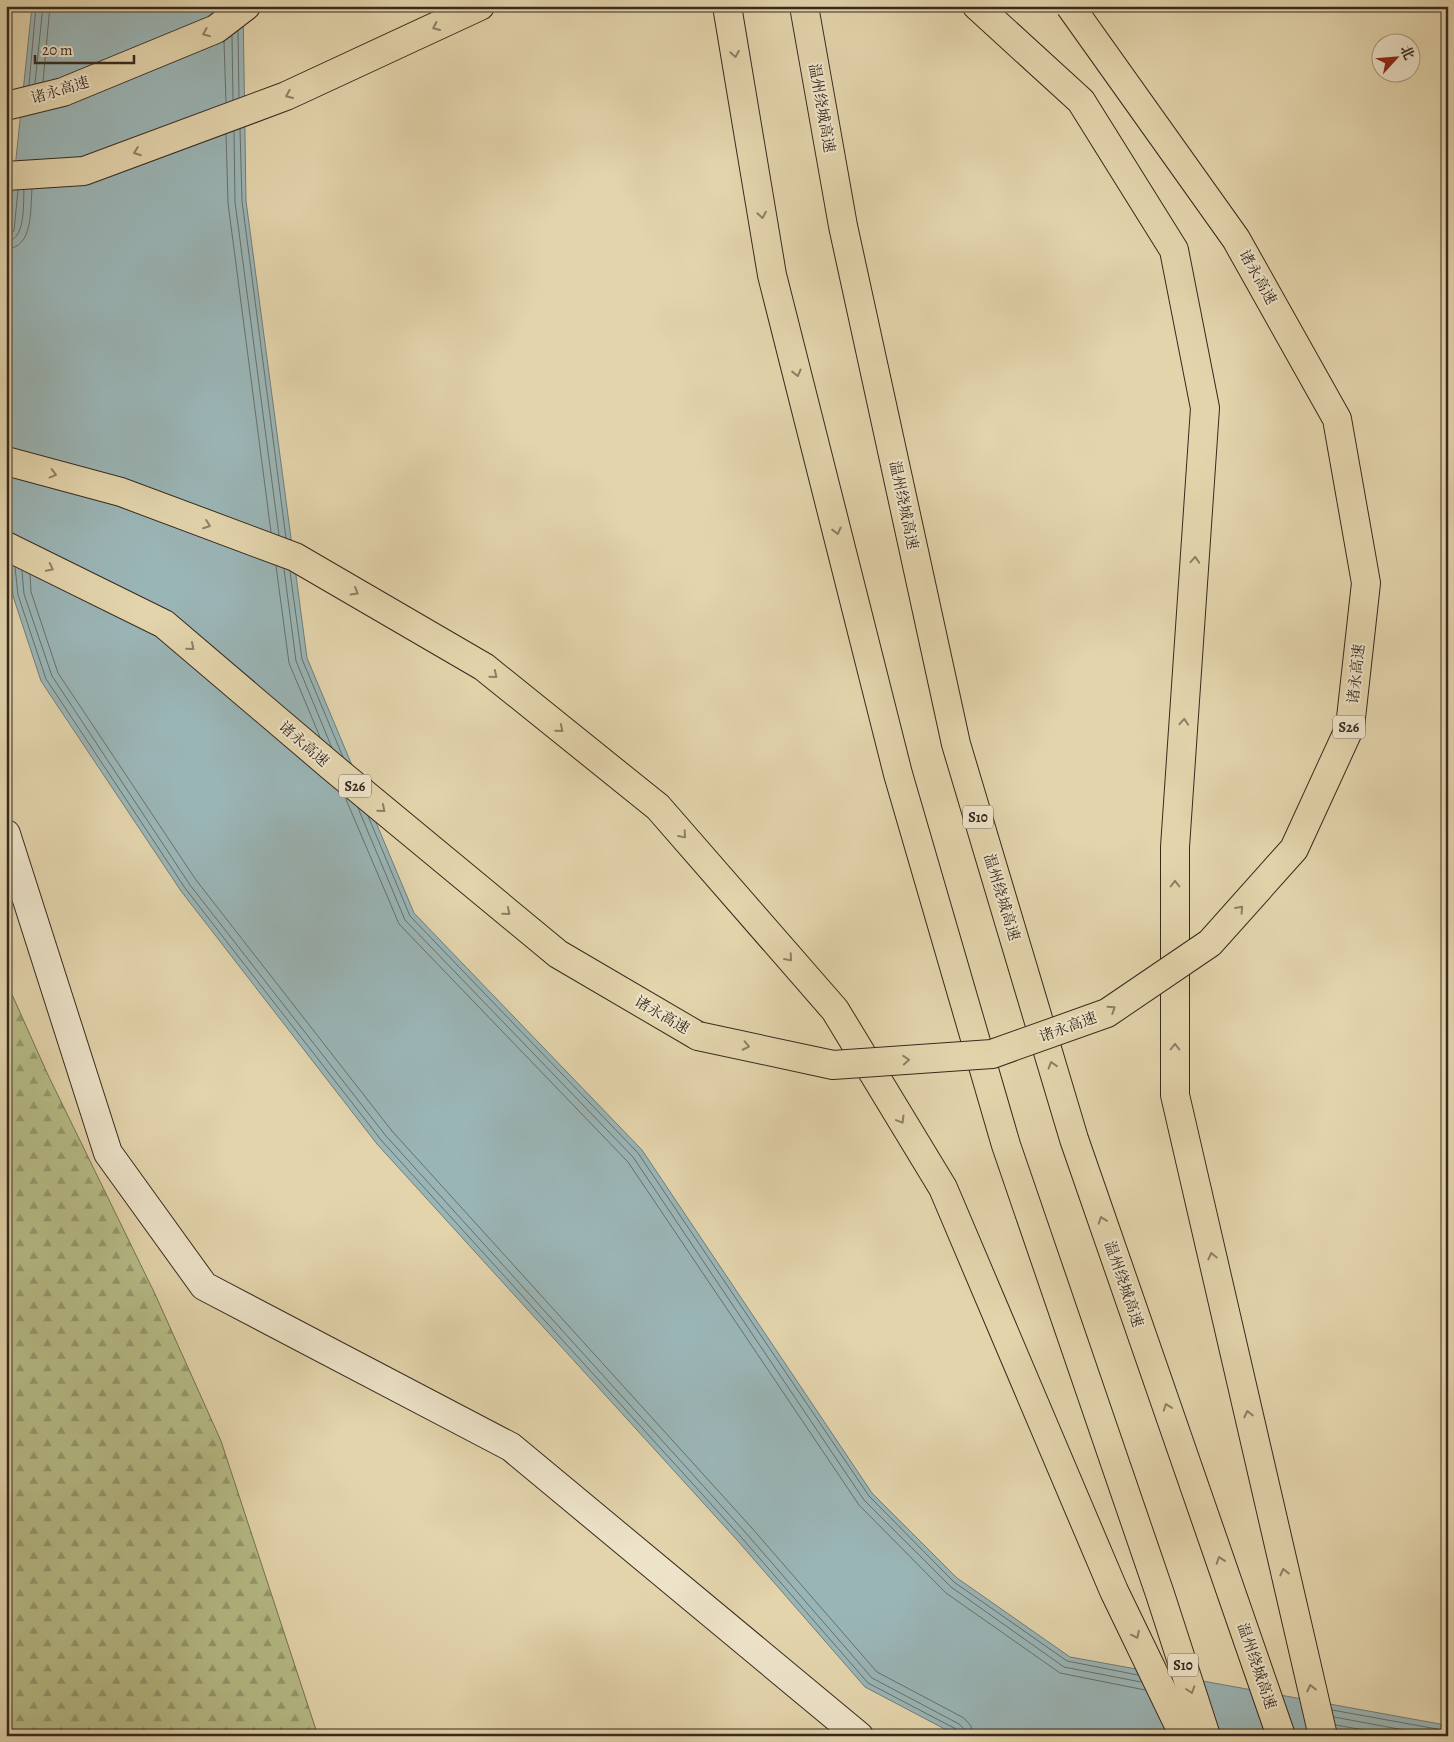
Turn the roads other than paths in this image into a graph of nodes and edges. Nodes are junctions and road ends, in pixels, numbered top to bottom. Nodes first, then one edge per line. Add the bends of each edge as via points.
1 (246, 6) edge
2 (480, 6) edge
3 (727, 6) edge
4 (804, 6) edge
5 (977, 6) edge
6 (1070, 6) edge
7 (6, 106) edge
8 (6, 176) edge
9 (6, 461) edge
10 (6, 546) edge
11 (6, 834) edge
12 (859, 1736) edge
13 (1184, 1736) edge
14 (1206, 1736) edge
15 (1281, 1736) edge
16 (1323, 1736) edge

1 -> 7 highway, 诸永高速 via 216,29 63,92
2 -> 8 highway via 286,96 84,172
3 -> 14 highway, S10 via 772,275 898,774 1006,1145
15 -> 4 highway, 温州绕城高速 / S10 via 1074,1139 956,744 844,226
16 -> 5 highway via 1175,1095 1175,847 1205,408 1174,250 1081,101
10 -> 6 highway, 诸永高速 / S26, bridge via 164,624 558,954 698,1036 833,1065 992,1054 1106,1013 1210,943 1294,850 1350,727 1366,584 1337,419 1236,239
9 -> 13 highway via 120,492 295,557 484,667 658,807 835,1010 942,1188 1114,1591
11 - 12 street via 108,1153 204,1286 511,1447

